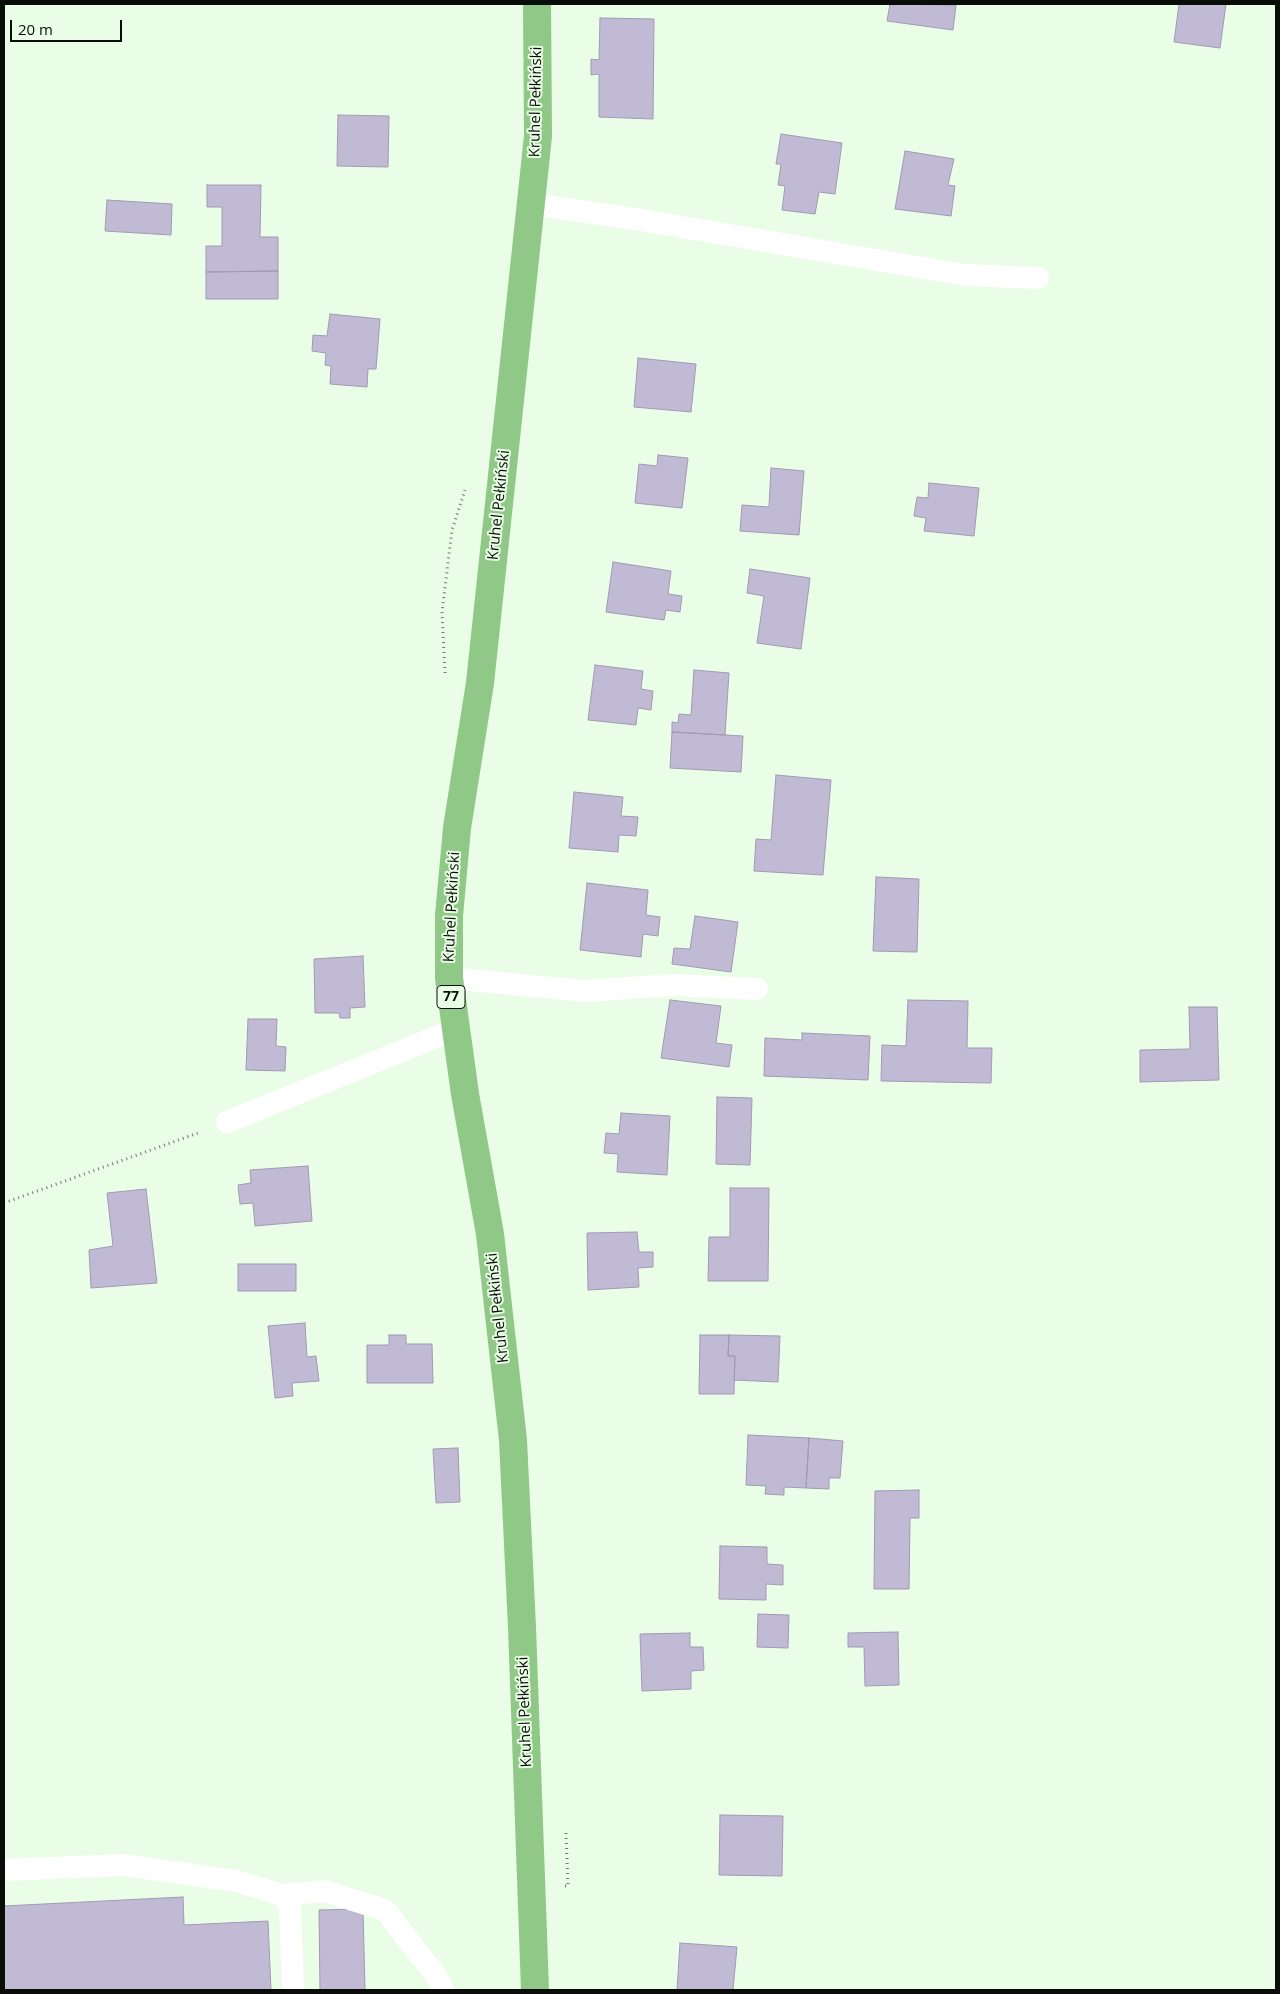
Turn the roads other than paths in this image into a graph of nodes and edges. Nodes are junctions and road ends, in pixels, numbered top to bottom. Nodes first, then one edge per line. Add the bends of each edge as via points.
1 (537, 4) edge
2 (531, 204) junction
3 (1038, 278) dead end
4 (449, 978) junction
5 (757, 989) dead end
6 (456, 1029) junction
7 (227, 1122) road end
8 (4, 1870) edge
9 (283, 1895) junction
10 (293, 1990) edge
11 (443, 1990) edge
12 (535, 1990) edge

1 - 2 main road, Kruhel Pełkiński / 77 via 538,136
2 - 3 lane via 965,274
2 - 4 main road, Kruhel Pełkiński / 77 via 480,683 457,828 449,916
4 - 5 lane via 584,991 672,985
4 - 6 main road, Kruhel Pełkiński / 77
6 - 7 lane
6 - 12 main road, Kruhel Pełkiński / 77 via 490,1234 513,1440
8 - 9 lane via 123,1865 236,1881
9 - 10 lane via 290,1907
9 - 11 lane via 324,1890 385,1910 437,1977

